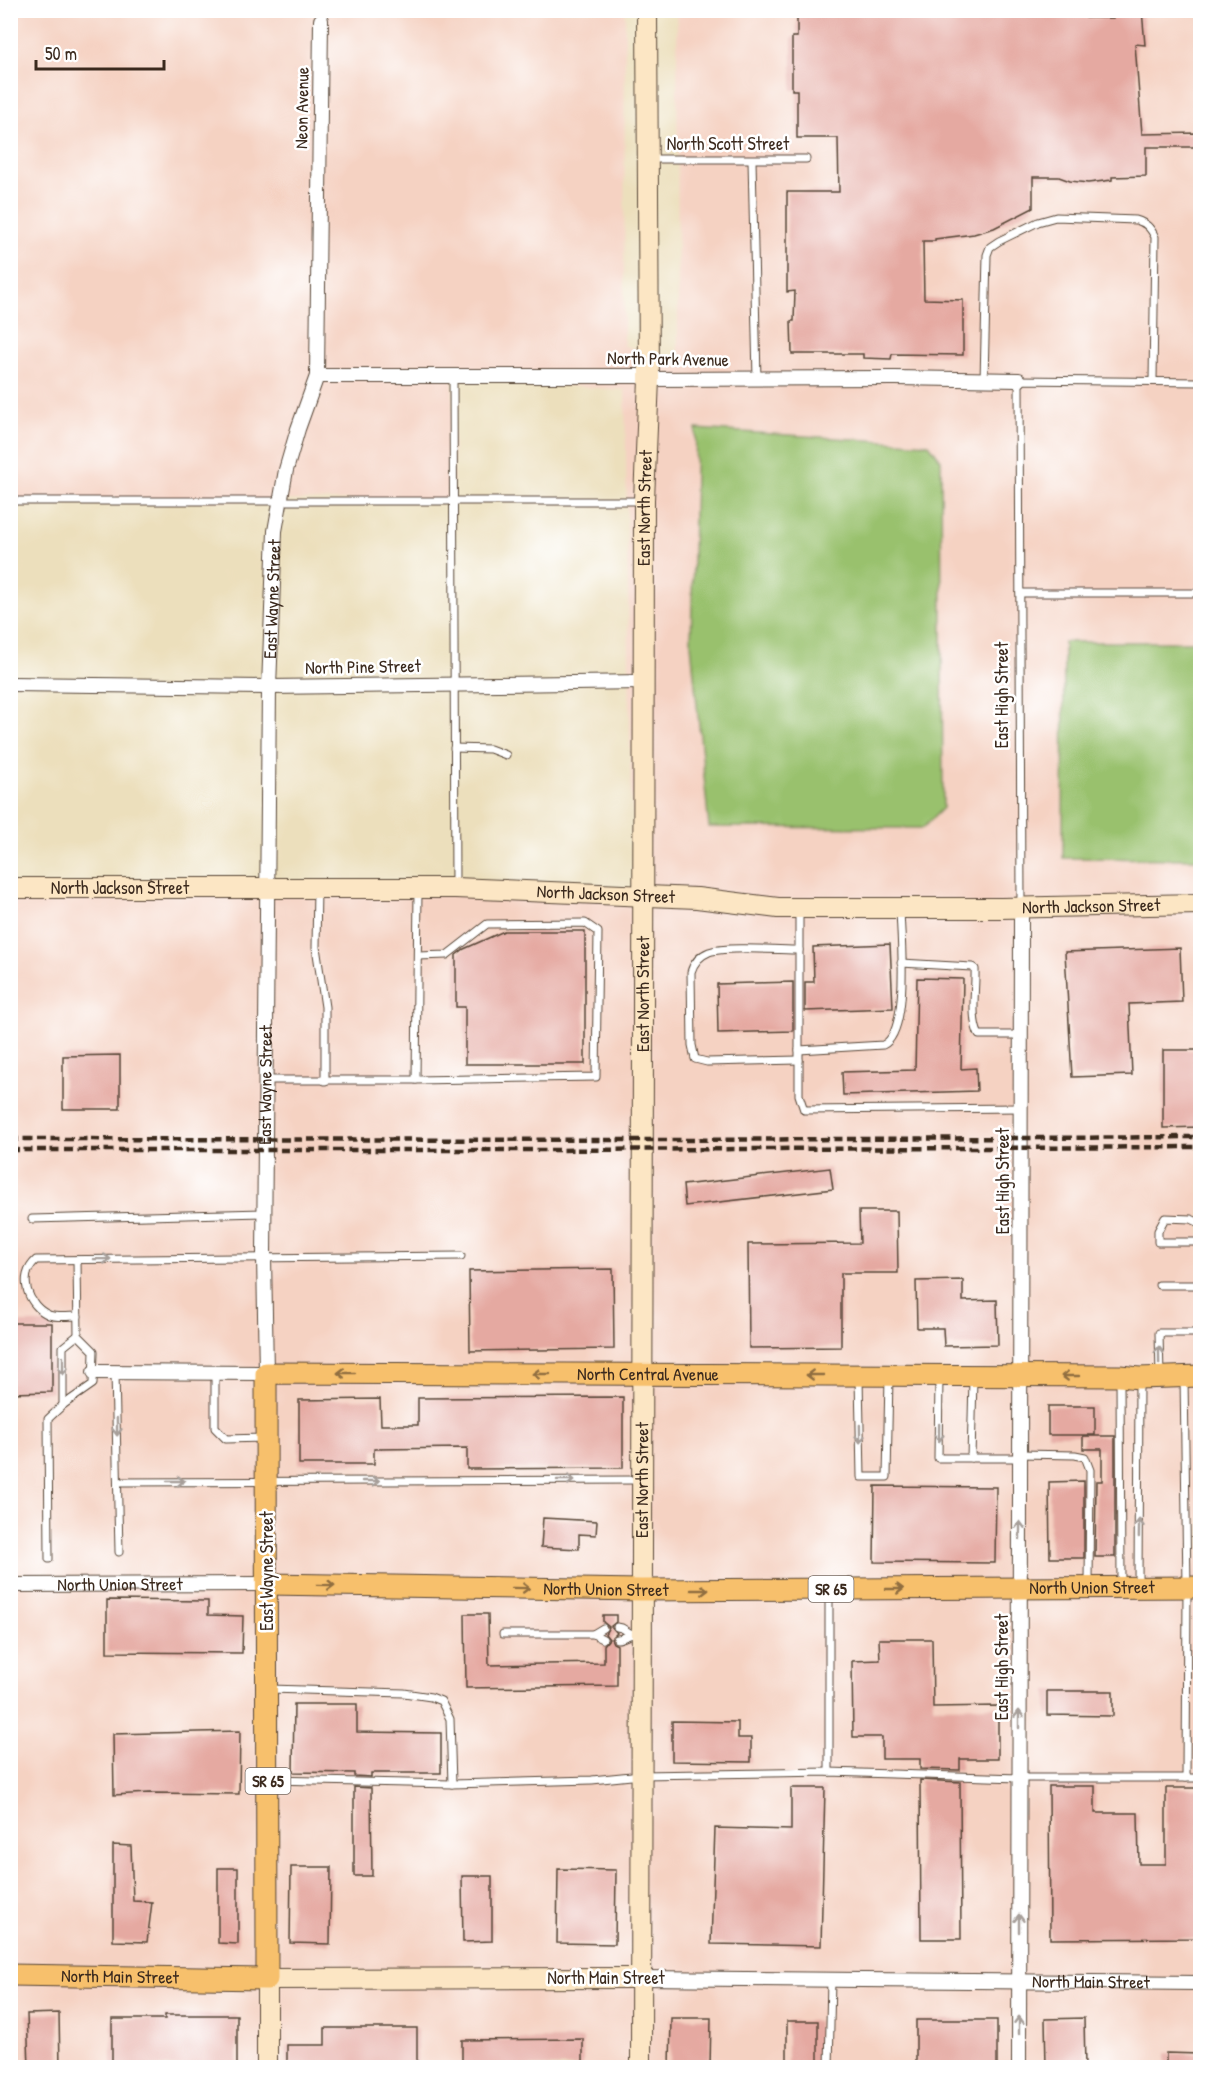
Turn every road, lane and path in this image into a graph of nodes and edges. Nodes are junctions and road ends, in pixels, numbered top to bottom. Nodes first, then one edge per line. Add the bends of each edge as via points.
1 (647, 10) edge
2 (321, 20) dead end
3 (649, 159) junction
4 (806, 159) dead end
5 (752, 160) junction
6 (318, 197) joint
7 (317, 376) junction
8 (453, 377) junction
9 (649, 379) junction
10 (757, 379) junction
11 (984, 380) junction
12 (1019, 380) junction
13 (1153, 381) junction
14 (1200, 382) edge
15 (453, 500) junction
16 (644, 500) junction
17 (10, 501) edge
18 (280, 501) junction
19 (1020, 593) junction
20 (1200, 593) edge
21 (644, 682) junction
22 (10, 684) edge
23 (454, 684) junction
24 (269, 687) junction
25 (454, 748) junction
26 (506, 755) dead end
27 (10, 888) edge
28 (267, 888) junction
29 (317, 888) junction
30 (417, 888) junction
31 (455, 888) junction
32 (643, 895) junction
33 (1200, 904) edge
34 (799, 908) junction
35 (1021, 908) junction
36 (900, 909) junction
37 (799, 950) junction
38 (418, 956) junction
39 (901, 963) junction
40 (1021, 1035) junction
41 (799, 1050) junction
42 (799, 1060) junction
43 (266, 1080) junction
44 (416, 1080) junction
45 (325, 1081) junction
46 (1021, 1108) junction
47 (264, 1213) junction
48 (32, 1219) dead end
49 (1200, 1222) edge
50 (1200, 1242) edge
51 (461, 1256) dead end
52 (264, 1257) junction
53 (77, 1260) junction
54 (1159, 1285) dead end
55 (1200, 1285) edge
56 (78, 1316) junction
57 (1200, 1333) edge
58 (78, 1335) junction
59 (94, 1372) junction
60 (115, 1372) junction
61 (214, 1372) junction
62 (266, 1373) junction
63 (642, 1375) junction
64 (859, 1375) junction
65 (889, 1375) junction
66 (973, 1375) junction
67 (939, 1376) junction
68 (1021, 1376) junction
69 (1192, 1376) edge
70 (1140, 1377) junction
71 (63, 1405) junction
72 (267, 1438) junction
73 (1020, 1456) junction
74 (971, 1458) junction
75 (642, 1480) junction
76 (267, 1481) junction
77 (118, 1482) junction
78 (119, 1552) dead end
79 (49, 1559) dead end
80 (268, 1584) junction
81 (10, 1585) edge
82 (1089, 1587) junction
83 (1129, 1587) junction
84 (1194, 1587) edge
85 (1020, 1588) junction
86 (829, 1589) junction
87 (641, 1590) junction
88 (603, 1628) dead end
89 (616, 1628) dead end
90 (635, 1633) junction
91 (503, 1634) dead end
92 (593, 1634) junction
93 (603, 1639) dead end
94 (617, 1639) dead end
95 (268, 1689) junction
96 (829, 1772) junction
97 (641, 1774) junction
98 (1019, 1778) junction
99 (1186, 1778) junction
100 (1200, 1778) edge
101 (268, 1780) junction
102 (452, 1785) junction
103 (10, 1975) edge
104 (641, 1978) junction
105 (267, 1979) junction
106 (831, 1980) junction
107 (1019, 1982) junction
108 (1200, 1983) edge
109 (267, 2067) edge
110 (640, 2067) edge
111 (829, 2067) edge
112 (1019, 2067) edge

1 - 3 street, East North Street
2 - 6 street, Neon Avenue
3 - 5 lane, North Scott Street
3 - 9 street, East North Street
4 - 5 lane, North Scott Street
5 - 10 lane
6 - 7 street, East Wayne Street
7 - 8 street, North Park Avenue
7 - 18 street, East Wayne Street via 298,429
8 - 9 street, North Park Avenue
8 - 15 lane
9 - 10 street, North Park Avenue
9 - 16 street, East North Street
10 - 11 street, North Park Avenue
11 - 12 street, North Park Avenue
11 - 13 lane via 990,247 1056,217 1136,220 1151,228 1155,237
12 - 13 lane
12 - 19 lane, East High Street
13 - 14 lane
15 - 16 lane
15 - 18 lane
15 - 23 lane
16 - 21 street, East North Street
17 - 18 lane
18 - 24 street, East Wayne Street via 275,531
19 - 20 lane
19 - 35 lane, East High Street
21 - 23 street, North Pine Street
21 - 32 street, East North Street
22 - 24 street, North Pine Street
23 - 24 street, North Pine Street
23 - 25 lane
24 - 28 street, East Wayne Street
25 - 26 lane via 490,748
25 - 31 lane
27 - 28 street, North Jackson Street
28 - 29 street, North Jackson Street
28 - 43 street, East Wayne Street
29 - 30 street, North Jackson Street
29 - 45 lane via 316,947 325,1007
30 - 31 street, North Jackson Street
30 - 38 lane
31 - 32 street, North Jackson Street
32 - 34 street, North Jackson Street
32 - 63 street, East North Street
33 - 35 street, North Jackson Street
34 - 36 street, North Jackson Street
34 - 37 lane
35 - 36 street, North Jackson Street
35 - 40 street, East High Street
36 - 39 lane
37 - 41 lane
37 - 42 lane via 710,952 694,963 691,972 695,1059
38 - 44 lane
38 - 44 lane via 447,955 486,924 585,924 598,932 596,1077
39 - 40 lane via 972,967 979,1035
39 - 41 lane via 898,1023 889,1043
40 - 46 street, East High Street
41 - 42 lane
42 - 46 lane via 799,1095 804,1110
43 - 45 lane
43 - 47 street, East Wayne Street
44 - 45 lane
46 - 68 street, East High Street
47 - 48 lane
47 - 52 street, East Wayne Street
49 - 50 lane via 1165,1218 1158,1232 1158,1242
51 - 52 lane
53 -> 52 lane
52 - 62 street, East Wayne Street
53 - 56 lane
53 - 56 lane via 36,1260 27,1274 27,1293 31,1302 51,1316
54 - 55 lane
56 - 58 lane
70 -> 57 lane via 1159,1333
58 - 59 lane via 94,1351
58 -> 71 lane via 63,1347
59 - 60 street, North Central Avenue
59 - 71 lane via 93,1384
60 - 61 street, North Central Avenue
60 -> 77 lane
61 - 62 street, North Central Avenue
61 - 72 lane via 214,1428 226,1439
63 -> 62 main road, North Central Avenue
62 - 72 main road, East Wayne Street / SR 65
64 -> 63 main road, North Central Avenue
63 - 75 street, East North Street
64 - 65 main road, North Central Avenue
64 -> 65 lane via 861,1477 887,1477
65 - 67 main road, North Central Avenue
66 - 67 main road, North Central Avenue
66 - 68 main road, North Central Avenue
66 - 74 lane
67 -> 74 lane via 938,1458
70 -> 68 main road, North Central Avenue
68 - 73 street, East High Street
69 - 70 main road, North Central Avenue
69 - 84 lane
70 - 83 lane
83 -> 70 lane
71 - 79 lane via 48,1419
72 - 76 main road, East Wayne Street / SR 65
73 - 74 lane
73 - 82 lane via 1085,1457 1090,1470
85 -> 73 street, East High Street
76 -> 75 lane
75 - 87 street, East North Street
77 -> 76 lane
76 - 80 main road, East Wayne Street / SR 65
77 - 78 lane
80 - 81 street, North Union Street
80 -> 87 main road, North Union Street / SR 65
80 - 95 main road, East Wayne Street / SR 65
82 - 83 main road, North Union Street / SR 65
82 - 85 main road, North Union Street / SR 65
83 - 84 main road, North Union Street / SR 65
84 - 99 lane
86 -> 85 main road, North Union Street / SR 65
98 -> 85 street, East High Street
87 -> 86 main road, North Union Street / SR 65
86 - 96 lane
87 - 90 street, East North Street
88 - 92 lane
89 - 90 lane
90 - 94 lane
90 - 97 street, East North Street
91 - 92 lane
92 - 93 lane
95 - 101 main road, East Wayne Street / SR 65
95 - 102 lane via 404,1693 441,1701 450,1719
96 - 97 lane
96 - 98 lane
97 - 102 lane via 592,1780
97 - 104 street, East North Street
98 - 99 lane
107 -> 98 street, East High Street
99 - 100 lane
101 - 102 lane
101 - 105 main road, East Wayne Street / SR 65
103 - 105 main road, North Main Street
104 - 105 street, North Main Street
104 - 106 street, North Main Street
104 - 110 street, East North Street
105 - 109 street
106 - 107 street, North Main Street
106 - 111 lane
107 - 108 street, North Main Street
112 -> 107 street, East High Street

